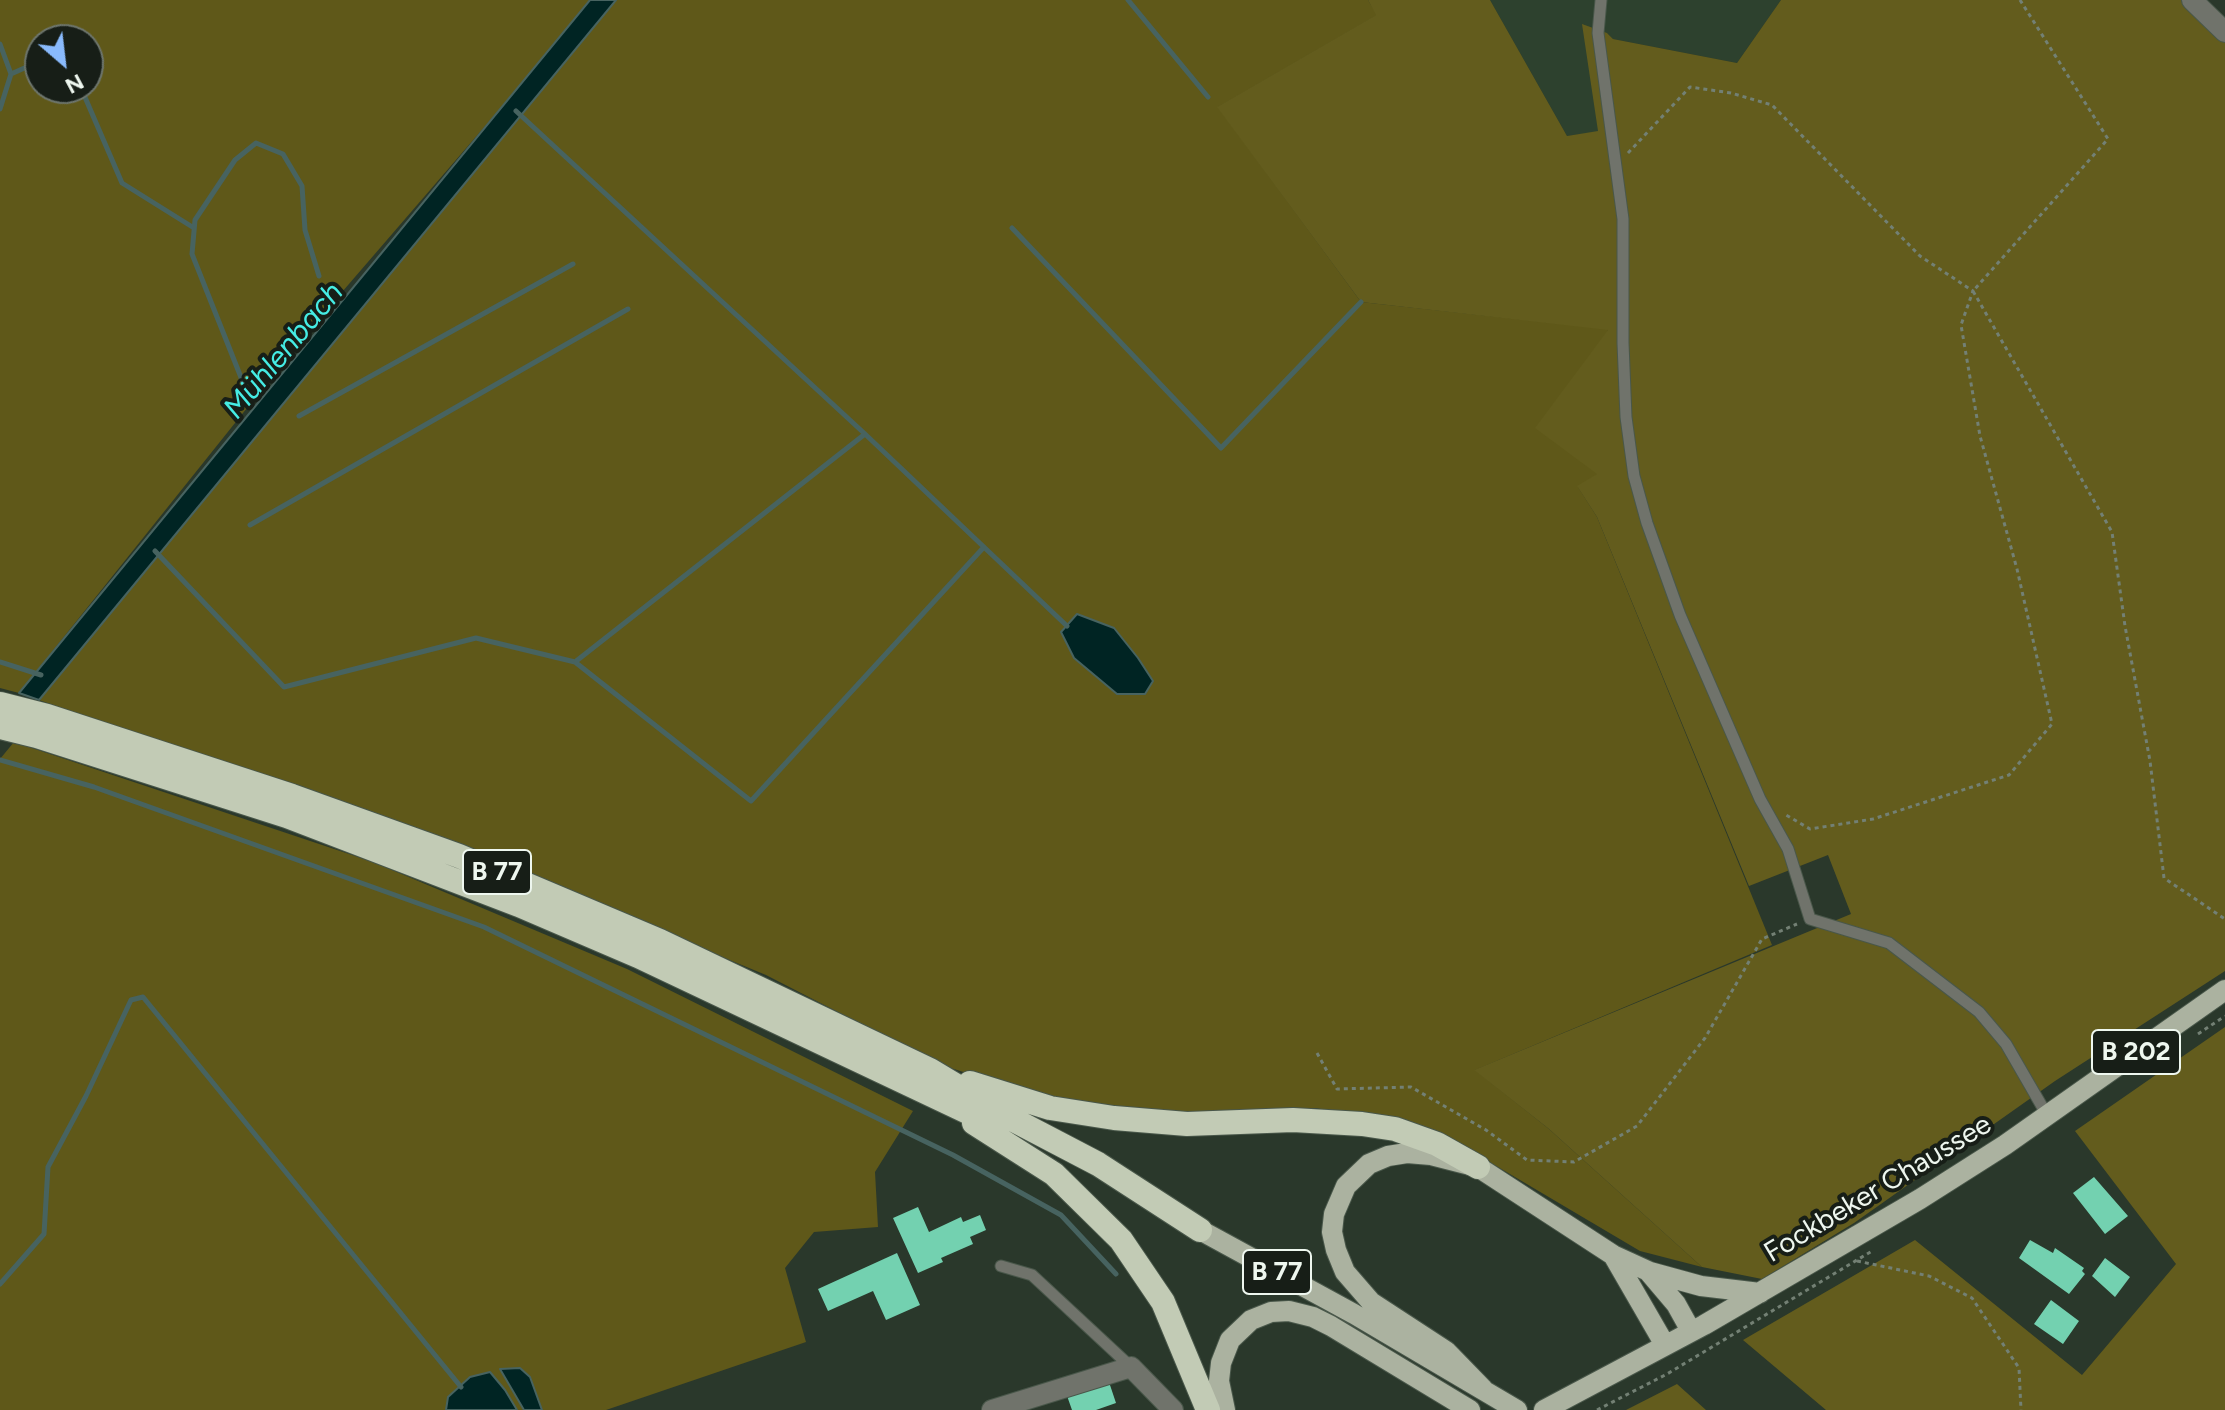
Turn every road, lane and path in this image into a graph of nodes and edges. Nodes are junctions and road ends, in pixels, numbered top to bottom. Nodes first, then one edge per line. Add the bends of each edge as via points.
1 (1601, 0) edge
2 (2020, 0) edge
3 (2192, 0) edge
4 (2225, 32) edge
5 (1615, 168) junction
6 (1973, 291) junction
7 (0, 704) edge
8 (42, 726) junction
9 (0, 727) edge
10 (1760, 799) junction
11 (1810, 919) junction
12 (2225, 919) edge
13 (2225, 990) edge
14 (1317, 1053) dead end
15 (927, 1082) junction
16 (2047, 1115) junction
17 (1478, 1167) junction
18 (1200, 1230) joint
19 (1840, 1248) junction
20 (1613, 1255) junction
21 (1001, 1266) dead end
22 (1648, 1271) junction
23 (1760, 1293) junction
24 (1691, 1331) junction
25 (1665, 1345) junction
26 (1131, 1367) junction
27 (1485, 1390) junction
28 (1467, 1408) edge
29 (992, 1410) edge
30 (1173, 1410) edge
31 (1208, 1410) edge
32 (1225, 1410) edge
33 (1517, 1410) edge
34 (1544, 1410) edge
35 (2021, 1410) edge

1 - 5 lane via 1598,33
2 - 6 path via 2108,139
3 - 4 street
5 - 6 path via 1690,87 1772,105 1920,256
5 - 10 lane via 1623,219 1626,417 1634,476 1680,615
6 - 10 path via 1961,325 1980,436 2052,724 2009,775 1873,819 1810,829
6 - 12 path via 2112,532 2164,878
7 - 8 highway, B 77
8 - 9 highway, B 77
8 - 15 highway, B 77 via 292,796 459,856 660,941
10 - 11 lane via 1788,849
11 - 14 path via 1762,939 1705,1038 1637,1126 1574,1162 1527,1160 1411,1087 1337,1089
11 - 16 lane via 1889,943 1979,1012 2006,1044
13 - 16 main road, Fockbeker Chaussee / B 202
15 - 17 highway via 1077,1114 1187,1124 1318,1121 1395,1129
15 - 18 highway, B 77 via 1098,1164
15 - 31 highway via 1054,1174 1121,1240 1163,1302
16 - 19 main road, Fockbeker Chaussee / B 202
17 - 20 main road
17 - 27 main road via 1407,1153 1369,1164 1338,1200 1332,1232 1345,1272 1356,1287 1446,1351
18 - 27 main road, B 77
19 - 23 main road, Fockbeker Chaussee / B 202
19 - 35 path via 1856,1261 1929,1276 1972,1298 2019,1368
20 - 22 main road
20 - 25 main road
21 - 26 lane via 1032,1275
22 - 23 main road via 1701,1286
22 - 24 main road
23 - 24 main road, Fockbeker Chaussee / B 202
24 - 25 main road, Fockbeker Chaussee / B 202
25 - 34 main road, Fockbeker Chaussee / B 202
26 - 29 street
26 - 30 street
27 - 33 main road, B 77
28 - 32 main road via 1331,1326 1289,1311 1251,1320 1230,1340 1219,1381

